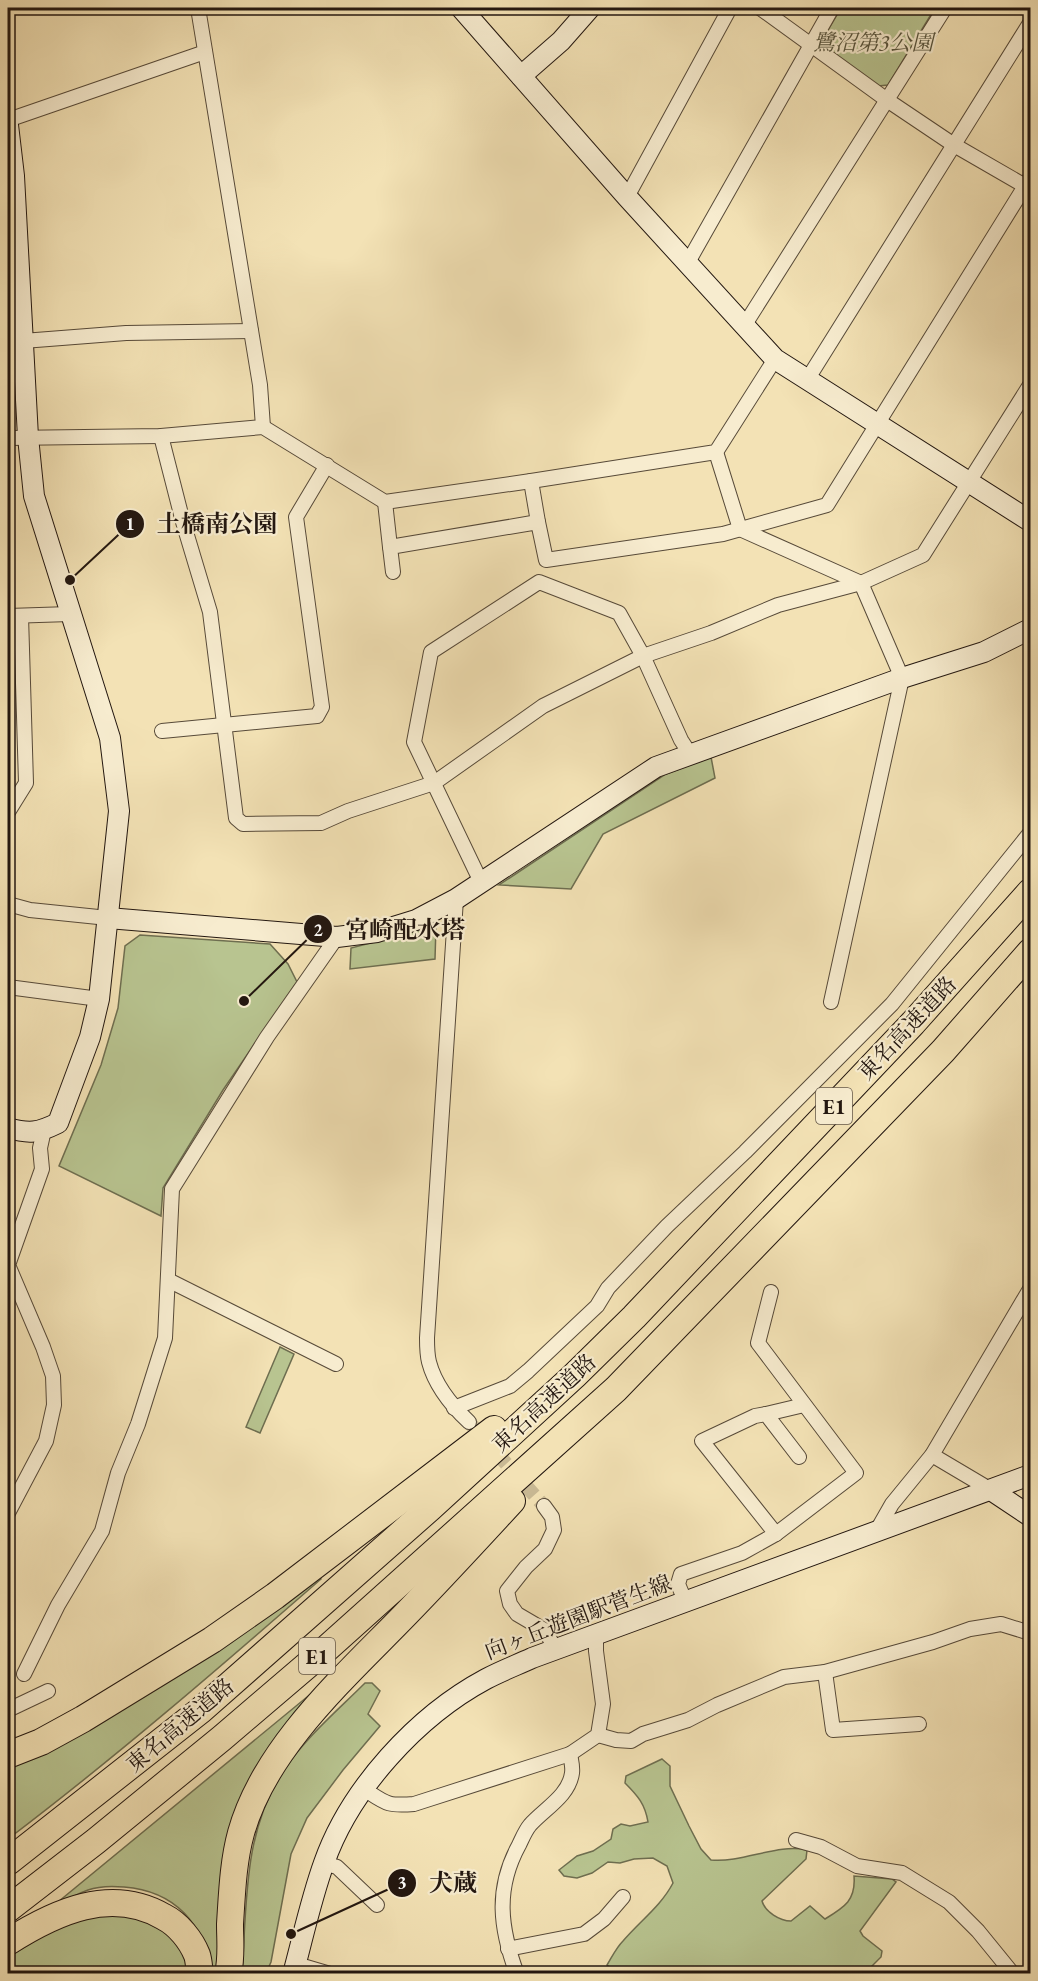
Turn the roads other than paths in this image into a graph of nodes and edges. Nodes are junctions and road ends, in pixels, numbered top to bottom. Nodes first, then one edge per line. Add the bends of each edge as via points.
1 (198, 8) edge
2 (461, 8) edge
3 (590, 8) edge
4 (730, 8) edge
5 (760, 8) edge
6 (832, 8) edge
7 (945, 8) edge
8 (1030, 22) edge
9 (810, 44) junction
10 (205, 52) junction
11 (521, 76) junction
12 (887, 100) junction
13 (8, 122) edge
14 (954, 145) junction
15 (1028, 182) edge
16 (627, 198) junction
17 (687, 264) junction
18 (744, 326) junction
19 (251, 331) junction
20 (23, 341) junction
21 (775, 359) junction
22 (807, 380) junction
23 (1030, 385) edge
24 (877, 424) junction
25 (263, 427) junction
26 (161, 436) junction
27 (28, 437) junction
28 (8, 438) edge
29 (716, 452) junction
30 (327, 465) junction
31 (531, 481) junction
32 (969, 483) junction
33 (384, 502) junction
34 (1030, 521) edge
35 (538, 522) junction
36 (740, 529) junction
37 (390, 547) junction
38 (393, 572) dead end
39 (861, 583) junction
40 (70, 614) junction
41 (14, 616) edge
42 (1030, 629) edge
43 (643, 656) junction
44 (902, 678) junction
45 (224, 726) junction
46 (162, 731) dead end
47 (690, 754) junction
48 (434, 783) junction
49 (8, 812) edge
50 (1030, 833) edge
51 (481, 882) junction
52 (1030, 892) edge
53 (456, 899) junction
54 (8, 904) edge
55 (108, 918) junction
56 (337, 937) junction
57 (1030, 952) edge
58 (8, 987) edge
59 (99, 999) junction
60 (831, 1002) dead end
61 (8, 1128) edge
62 (44, 1130) junction
63 (8, 1265) edge
64 (168, 1280) junction
65 (1030, 1289) edge
66 (771, 1292) dead end
67 (336, 1364) dead end
68 (574, 1376) junction
69 (616, 1389) junction
70 (804, 1405) junction
71 (454, 1408) junction
72 (766, 1414) junction
73 (469, 1422) tunnel mouth
74 (932, 1455) junction
75 (799, 1457) dead end
76 (1030, 1475) edge
77 (991, 1490) junction
78 (544, 1506) tunnel mouth
79 (8, 1513) edge
80 (1030, 1516) edge
81 (876, 1532) junction
82 (776, 1534) junction
83 (686, 1601) junction
84 (1030, 1633) edge
85 (596, 1634) junction
86 (555, 1650) junction
87 (825, 1672) junction
88 (24, 1674) dead end
89 (48, 1691) dead end
90 (8, 1710) edge
91 (919, 1725) dead end
92 (598, 1735) junction
93 (570, 1754) junction
94 (8, 1755) edge
95 (364, 1790) junction
96 (796, 1840) dead end
97 (8, 1862) edge
98 (324, 1863) junction
99 (623, 1897) dead end
100 (377, 1905) dead end
101 (8, 1909) edge
102 (8, 1942) edge
103 (508, 1949) junction
104 (295, 1969) edge
105 (200, 1974) edge
106 (228, 1974) edge
107 (330, 1974) edge
108 (517, 1974) edge
109 (1013, 1974) edge

1 - 10 street
2 - 11 street
3 - 11 street via 561,41
4 - 16 street
5 - 9 street
6 - 9 street
7 - 12 street
8 - 14 street
9 - 12 street
9 - 17 street
10 - 13 street
10 - 19 street
11 - 16 street
12 - 14 street
12 - 18 street
13 - 20 street
14 - 15 street
14 - 22 street
15 - 24 street
16 - 17 street
17 - 18 street
18 - 21 street
19 - 20 street via 126,333
19 - 25 street
20 - 27 street
21 - 22 street
21 - 29 street
22 - 24 street
23 - 32 street
24 - 32 street
24 - 36 street via 827,505
25 - 26 street
25 - 30 street
26 - 27 street
26 - 45 street via 210,612
27 - 28 street
27 - 40 street via 34,496
29 - 31 street
29 - 36 street
30 - 33 street
30 - 45 street via 296,518 322,707 317,716
31 - 33 street
31 - 35 street
32 - 34 street
32 - 39 street via 923,555
33 - 37 street
35 - 36 street via 546,560 699,539
35 - 37 street
36 - 39 street
37 - 38 street
39 - 43 street via 778,605
39 - 44 street
40 - 41 street
40 - 55 street via 111,738 119,811
41 - 49 street via 26,783
42 - 44 street via 984,652
43 - 47 street
43 - 48 street via 543,705
43 - 48 street via 619,613 539,582 432,652 414,742
44 - 47 street
44 - 60 street
45 - 46 street
45 - 48 street via 236,818 243,824 321,823
47 - 51 street via 656,767
48 - 51 street
50 - 71 street via 892,1004 667,1226 608,1288 597,1306 510,1386
51 - 53 street
52 - 68 highway, 東名高速道路 / E1 via 913,1023
53 - 56 street via 416,920 378,932
53 - 71 street via 427,1338 429,1362
54 - 55 street
55 - 56 street
55 - 59 street
56 - 64 street via 267,1037 172,1189
57 - 69 highway, 東名高速道路 / E1 via 943,1051
58 - 59 street
59 - 62 street via 90,1037 58,1123
61 - 62 street via 27,1133
62 - 63 street via 40,1148 42,1169
63 - 79 street via 53,1377 54,1405 46,1441
64 - 67 street
64 - 88 street via 165,1338 102,1531 58,1605
65 - 74 street
66 - 70 street via 758,1343
68 - 94 highway via 488,1434 212,1640 83,1719
68 - 97 highway, 東名高速道路 / E1 via 201,1710
69 - 101 highway, 東名高速道路 / E1 via 325,1650 96,1841
69 - 106 highway via 309,1716 274,1763 252,1802 240,1835
70 - 72 street
70 - 82 street via 856,1473
71 - 73 street
72 - 75 street
72 - 82 street via 702,1441
74 - 77 street
74 - 81 street via 892,1504
76 - 77 street, 向ヶ丘遊園駅菅生線
77 - 80 street
77 - 81 street, 向ヶ丘遊園駅菅生線
78 - 86 street via 555,1530 545,1549 507,1591 517,1614 546,1632
81 - 83 street, 向ヶ丘遊園駅菅生線
82 - 83 street via 742,1553 681,1575 678,1584
83 - 85 street, 向ヶ丘遊園駅菅生線
84 - 87 street via 1001,1624 970,1629
85 - 86 street, 向ヶ丘遊園駅菅生線
85 - 92 street via 603,1704
86 - 95 street, 向ヶ丘遊園駅菅生線 via 487,1678 453,1700 387,1760
87 - 91 street via 832,1730
87 - 92 street via 784,1677 631,1741
89 - 90 street
92 - 93 street
93 - 95 street via 414,1804 393,1805
93 - 103 street via 573,1772 566,1790 528,1827 510,1862 503,1889 502,1919
95 - 98 street, 向ヶ丘遊園駅菅生線 via 344,1818
96 - 109 street via 821,1847 857,1866 902,1873 950,1902
98 - 100 street via 337,1867
98 - 104 street, 向ヶ丘遊園駅菅生線
99 - 103 street via 585,1934
102 - 105 highway via 59,1913 85,1905 129,1903 172,1921 197,1955
103 - 108 street
104 - 107 street

